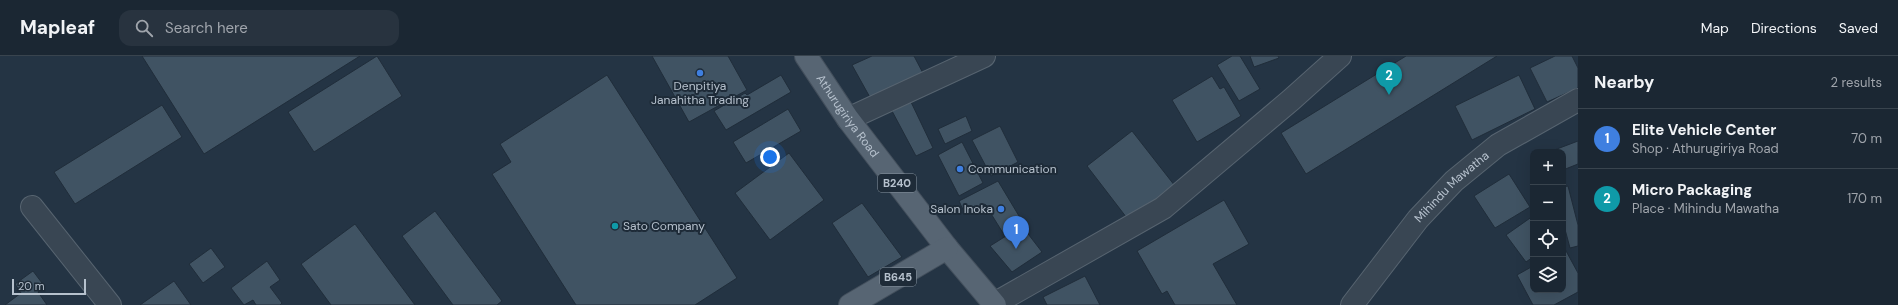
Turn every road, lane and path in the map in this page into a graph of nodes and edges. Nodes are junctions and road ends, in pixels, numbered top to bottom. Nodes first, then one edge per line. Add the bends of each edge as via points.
1 (806, 56) edge
2 (984, 56) edge
3 (1340, 56) edge
4 (1578, 100) edge
5 (848, 119) junction
6 (32, 206) dead end
7 (947, 248) junction
8 (110, 305) edge
9 (850, 305) edge
10 (995, 305) edge
11 (1352, 305) edge

1 - 5 main road, Athurugiriya Road / B240
2 - 5 street
3 - 10 street via 1163,208
4 - 11 street, Mihindu Mawatha via 1498,145 1454,181 1418,219
5 - 7 main road, Athurugiriya Road / B240
6 - 8 street
7 - 9 main road, B645
7 - 10 main road, Athurugiriya Road / B240

